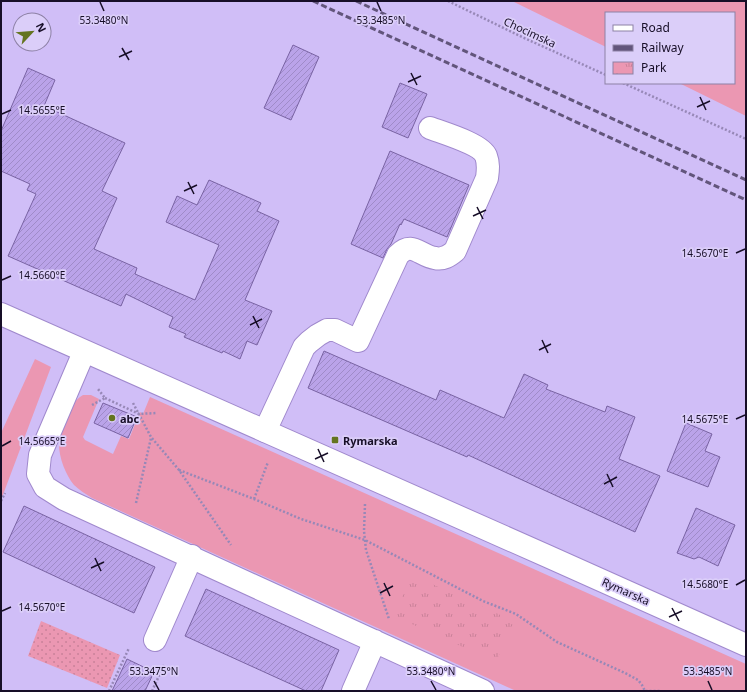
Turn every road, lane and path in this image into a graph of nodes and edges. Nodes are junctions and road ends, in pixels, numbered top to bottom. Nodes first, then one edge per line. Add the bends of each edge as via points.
1 (448, 1) edge
2 (605, 76) edge
3 (624, 84) edge
4 (430, 128) dead end
5 (746, 139) edge
6 (1, 314) edge
7 (84, 352) junction
8 (105, 398) dead end
9 (132, 400) dead end
10 (139, 414) junction
11 (265, 431) junction
12 (151, 437) junction
13 (270, 457) dead end
14 (179, 470) junction
15 (365, 475) junction
16 (5, 493) dead end
17 (254, 499) junction
18 (1, 502) edge
19 (130, 529) junction
20 (365, 540) junction
21 (192, 556) junction
22 (240, 579) junction
23 (155, 640) dead end
24 (375, 641) junction
25 (746, 646) edge
26 (396, 651) junction
27 (125, 657) dead end
28 (160, 673) dead end
29 (109, 691) edge
30 (152, 691) edge
31 (353, 691) edge
32 (483, 691) edge
33 (660, 691) edge

1 - 2 path, Chocimska
3 - 5 path
4 - 11 main road via 478,148 486,155 489,165 455,251 446,258 435,258 412,248 403,249 358,341 335,330 327,330 304,347
6 - 7 main road, Rymarska
7 - 11 main road, Rymarska
7 - 19 main road via 40,455 38,474 46,487 64,498
8 - 10 path
9 - 10 path
10 - 12 path
11 - 15 main road, Rymarska
12 - 14 path
12 - 19 path
13 - 17 path
14 - 17 path
14 - 22 path via 228,540 236,555
15 - 20 path
15 - 25 main road, Rymarska
16 - 18 path
17 - 20 path via 301,519
19 - 21 main road
20 - 26 path via 366,550 395,634
20 - 33 path via 483,601 516,614 557,642 638,680 645,691
21 - 22 main road
21 - 23 main road
22 - 24 main road
24 - 26 main road
24 - 31 main road
26 - 32 main road
27 - 29 path
28 - 30 path

